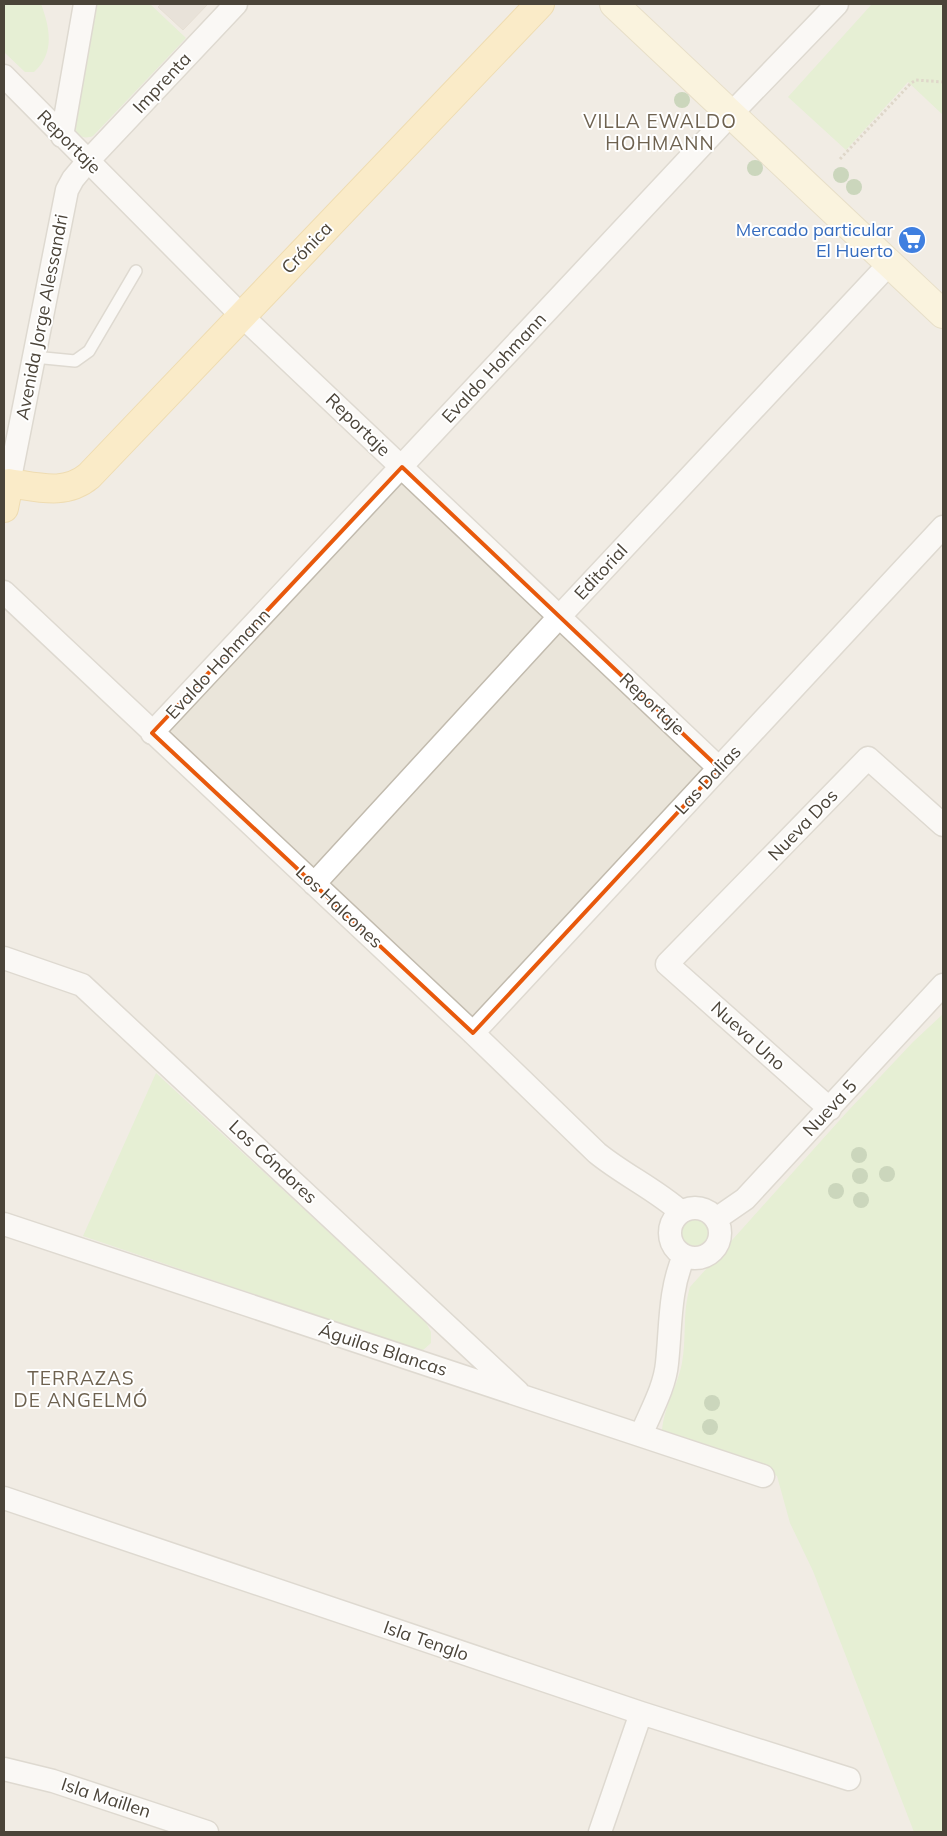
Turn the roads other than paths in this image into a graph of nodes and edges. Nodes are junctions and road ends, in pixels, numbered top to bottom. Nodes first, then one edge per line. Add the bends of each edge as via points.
1 (236, 4) edge
2 (540, 4) edge
3 (614, 4) edge
4 (837, 4) edge
5 (81, 8) edge
6 (4, 76) edge
7 (731, 114) junction
8 (62, 136) junction
9 (88, 162) junction
10 (890, 263) junction
11 (136, 271) dead end
12 (943, 314) edge
13 (242, 316) junction
14 (34, 357) junction
15 (402, 467) junction
16 (6, 491) edge
17 (943, 527) edge
18 (4, 592) edge
19 (559, 617) junction
20 (152, 733) junction
21 (719, 768) junction
22 (943, 825) edge
23 (314, 884) junction
24 (4, 958) edge
25 (667, 964) joint
26 (943, 985) edge
27 (936, 1001) edge
28 (473, 1033) junction
29 (830, 1109) junction
30 (681, 1212) junction
31 (716, 1219) junction
32 (4, 1224) edge
33 (684, 1256) junction
34 (523, 1396) junction
35 (642, 1435) junction
36 (763, 1476) dead end
37 (4, 1498) edge
38 (641, 1713) junction
39 (4, 1769) edge
40 (849, 1779) dead end
41 (207, 1832) edge
42 (600, 1832) edge

1 - 9 street, Imprenta
2 - 13 main road, Crónica
3 - 7 main road
4 - 7 street, Evaldo Hohmann
5 - 8 street
6 - 8 street, Reportaje
7 - 10 main road
7 - 15 street, Evaldo Hohmann
8 - 9 street, Reportaje
9 - 13 street, Reportaje
9 - 14 street, Avenida Jorge Alessandri via 67,190
10 - 12 main road
10 - 19 street, Editorial
11 - 14 lane via 89,350 74,361
13 - 15 street, Reportaje
13 - 16 main road, Crónica via 89,476 72,487
14 - 16 street, Avenida Jorge Alessandri
15 - 19 street, Reportaje
15 - 20 street, Evaldo Hohmann
17 - 21 street, Las Dalias
18 - 20 street, Los Halcones
19 - 21 street, Reportaje
19 - 23 street, Editorial
20 - 23 street, Los Halcones
21 - 28 street, Las Dalias
22 - 25 street, Nueva Dos via 868,758
23 - 28 street, Los Halcones
24 - 34 street, Los Cóndores via 82,985
25 - 29 street, Nueva Uno
26 - 27 street, Nueva 5
27 - 29 street, Nueva 5
28 - 30 street, Los Halcones via 603,1158
29 - 31 street, Nueva 5 via 745,1199
30 - 31 street via 704,1209
30 - 33 street via 671,1226 670,1234 672,1243
31 - 33 street via 721,1235 715,1250 700,1258
32 - 34 street, Águilas Blancas
33 - 35 street via 673,1292 667,1364
34 - 35 street, Águilas Blancas
35 - 36 street, Águilas Blancas
37 - 38 street, Isla Tenglo
38 - 40 street, Isla Tenglo
38 - 42 street
39 - 41 street, Isla Maillen via 53,1781

